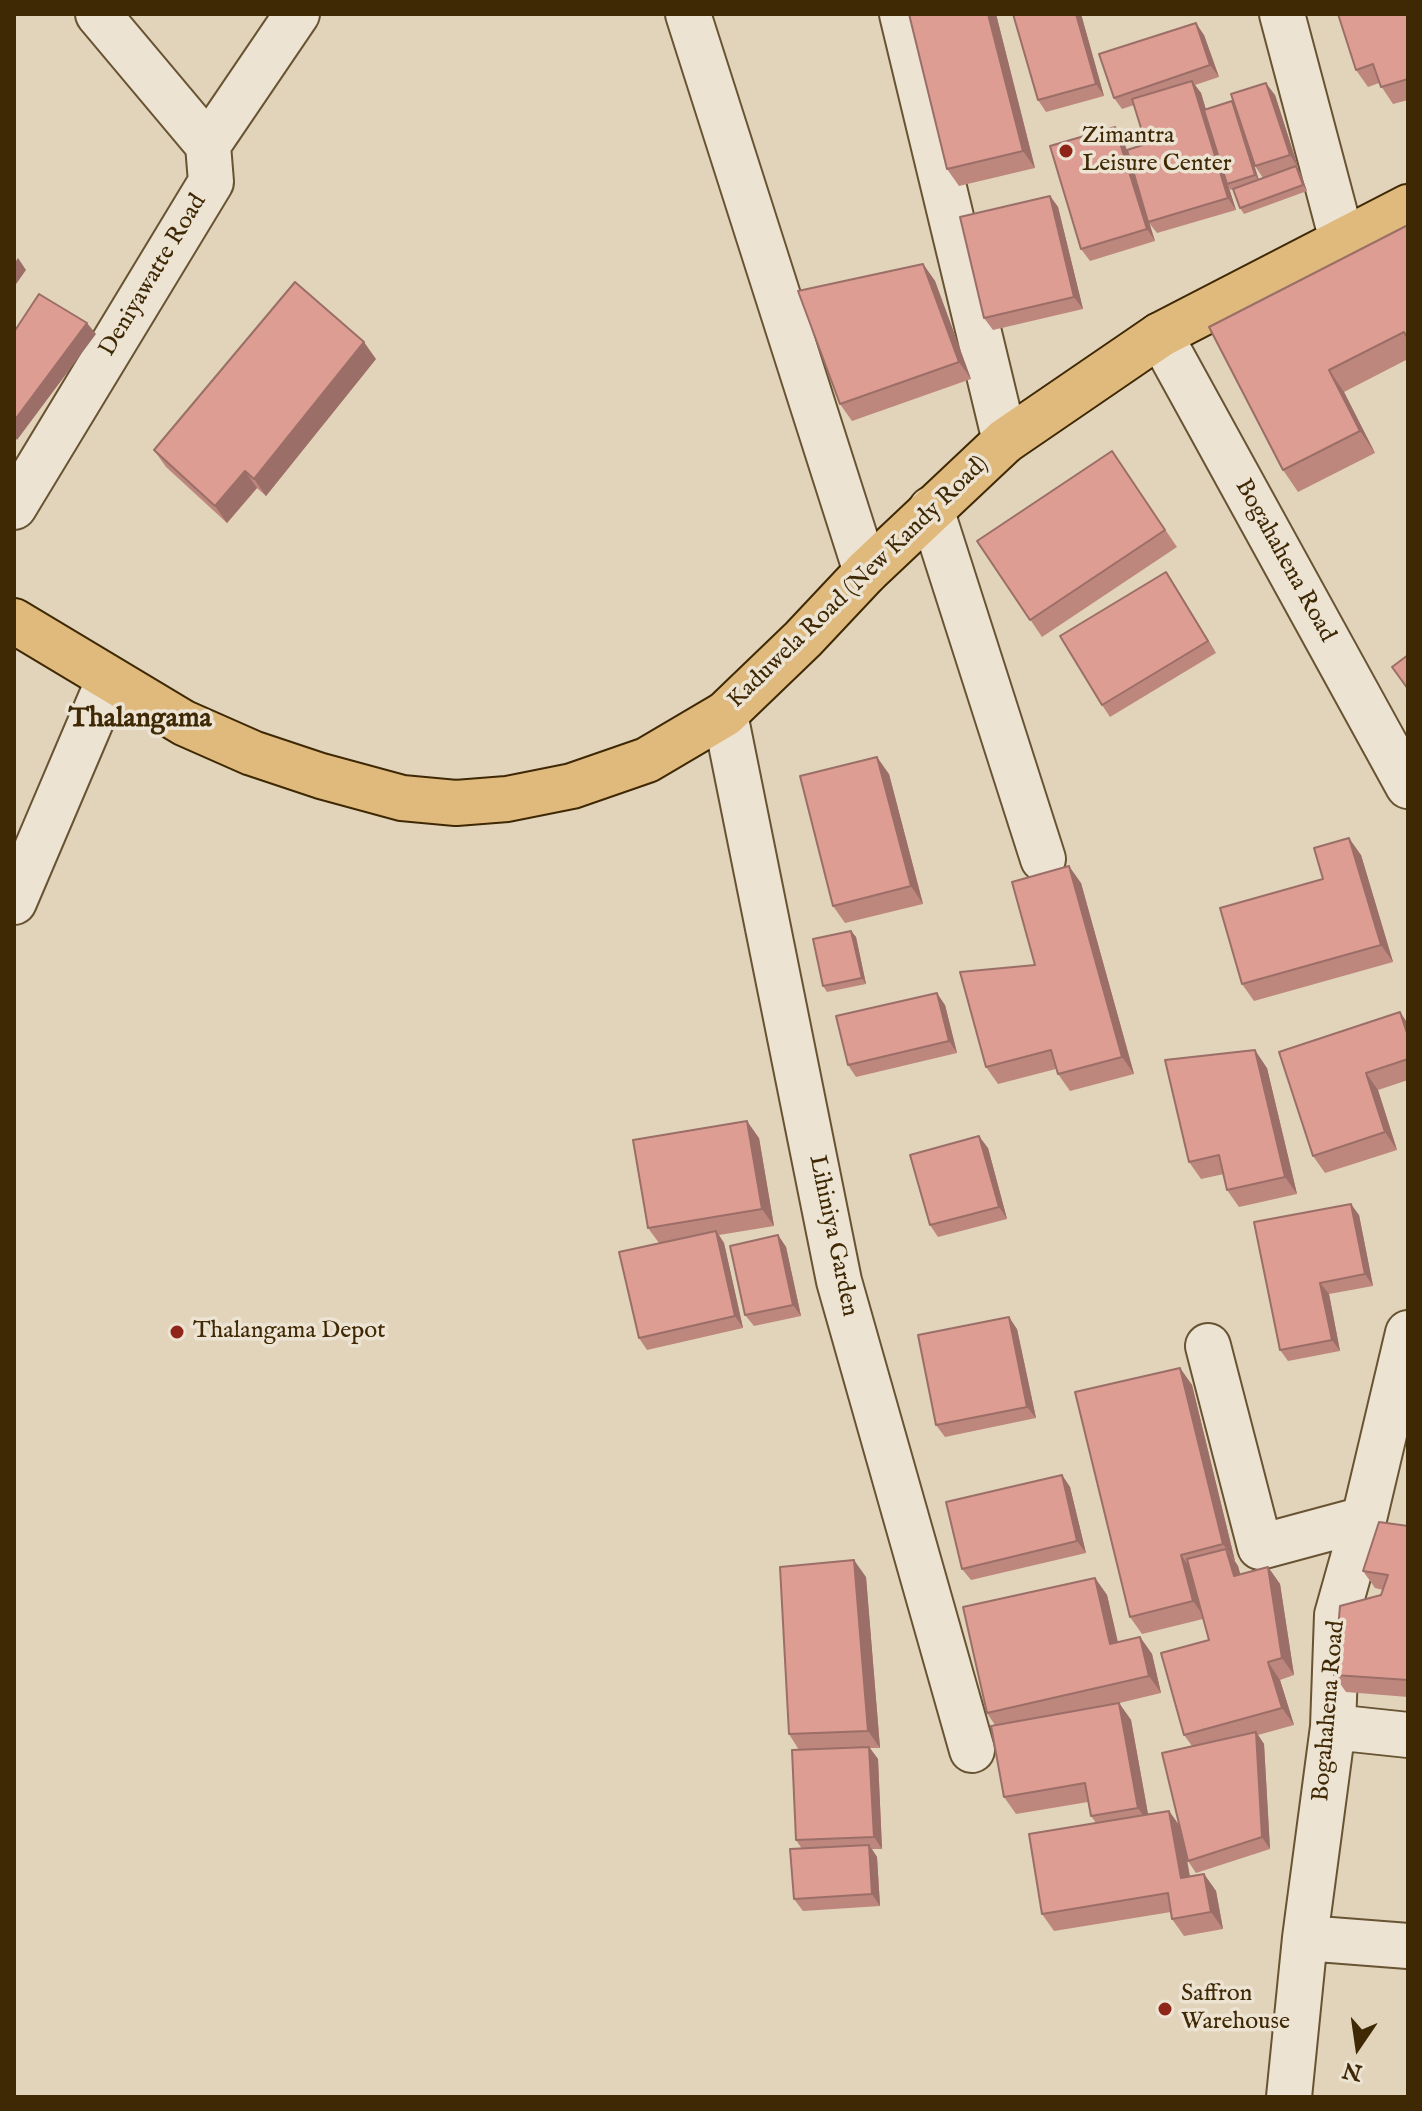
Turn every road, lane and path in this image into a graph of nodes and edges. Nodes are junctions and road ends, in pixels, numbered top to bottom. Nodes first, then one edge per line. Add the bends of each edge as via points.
1 (98, 14) edge
2 (297, 14) edge
3 (688, 14) edge
4 (902, 14) edge
5 (1282, 14) edge
6 (208, 145) junction
7 (1408, 207) edge
8 (1342, 240) junction
9 (1160, 335) junction
10 (1005, 441) junction
11 (14, 507) edge
12 (931, 509) junction
13 (866, 572) junction
14 (14, 621) edge
15 (109, 679) junction
16 (725, 714) junction
17 (1408, 786) edge
18 (1043, 859) dead end
19 (14, 902) edge
20 (1408, 1333) edge
21 (1208, 1346) dead end
22 (1364, 1519) junction
23 (1333, 1727) junction
24 (1408, 1735) edge
25 (972, 1750) dead end
26 (1305, 1938) junction
27 (1408, 1946) edge
28 (1289, 2097) edge

1 - 6 street
2 - 6 street
3 - 13 street
4 - 10 street
5 - 8 street
6 - 11 street, Deniyawatte Road via 211,182
7 - 8 main road, Kaduwela Road (New Kandy Road)
8 - 9 main road, Kaduwela Road (New Kandy Road)
9 - 10 main road, Kaduwela Road (New Kandy Road)
9 - 17 street, Bogahahena Road
10 - 12 main road, Kaduwela Road (New Kandy Road)
12 - 13 main road, Kaduwela Road (New Kandy Road)
12 - 18 street
13 - 16 main road, Kaduwela Road (New Kandy Road)
14 - 15 main road, Kaduwela Road (New Kandy Road)
15 - 16 main road, Kaduwela Road (New Kandy Road) via 184,723 252,753 402,798 456,803 572,786 647,760
15 - 19 street
16 - 25 street, Lihiniya Garden via 839,1281
20 - 22 street, Bogahahena Road
21 - 22 street via 1260,1547
22 - 23 street, Bogahahena Road via 1337,1615
23 - 24 street
23 - 26 street, Bogahahena Road
26 - 27 street
26 - 28 street, Bogahahena Road

